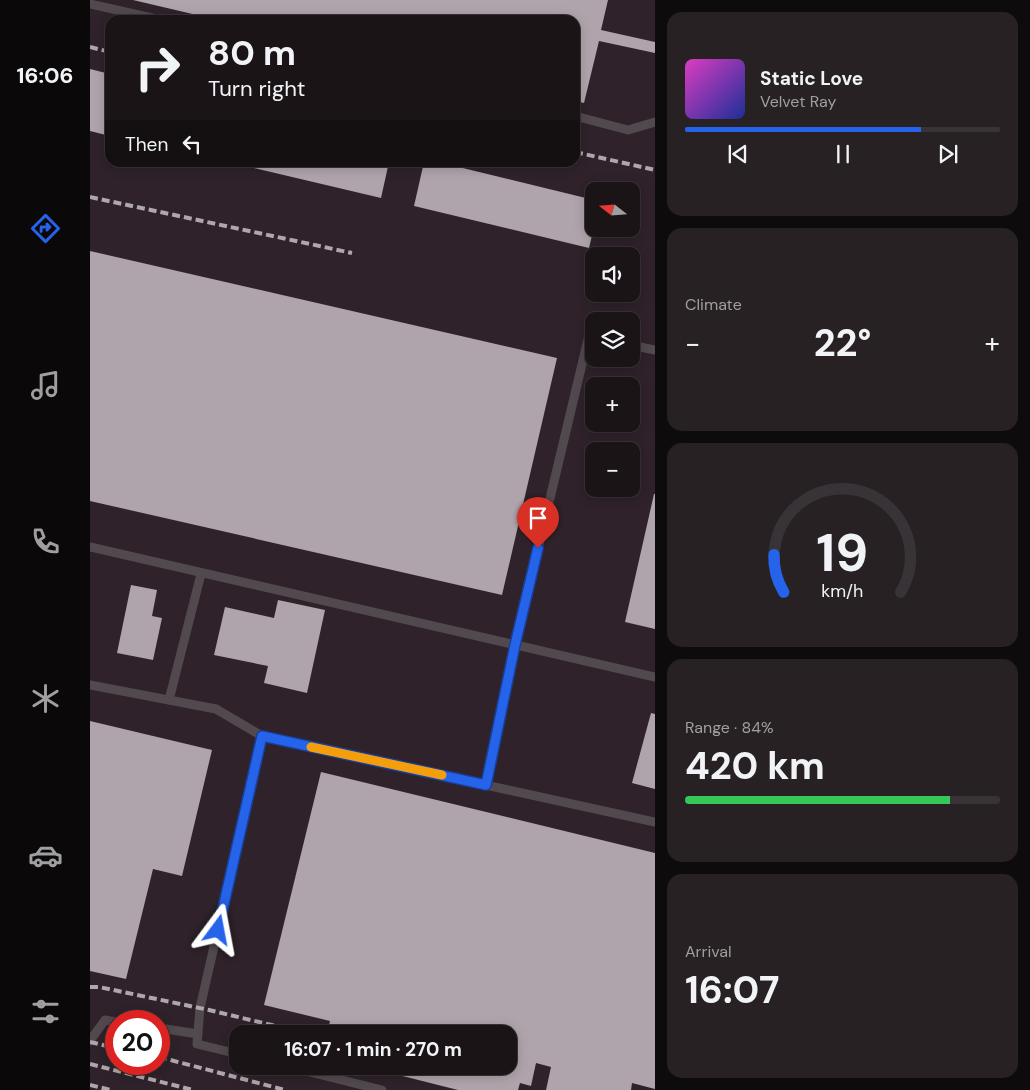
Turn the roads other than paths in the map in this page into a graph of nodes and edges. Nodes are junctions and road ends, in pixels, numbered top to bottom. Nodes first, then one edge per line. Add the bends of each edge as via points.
1 (90, 4) edge
2 (139, 15) edge
3 (580, 117) edge
4 (655, 122) edge
5 (640, 347) edge
6 (655, 350) edge
7 (585, 352) edge
8 (90, 547) edge
9 (201, 574) junction
10 (515, 645) junction
11 (655, 677) edge
12 (90, 684) edge
13 (169, 700) junction
14 (262, 736) junction
15 (486, 785) junction
16 (655, 822) edge
17 (105, 1020) edge
18 (170, 1030) edge
19 (198, 1034) junction
20 (90, 1041) edge
21 (229, 1052) edge
22 (322, 1075) edge
23 (382, 1090) edge

1 - 2 lane
3 - 4 lane via 628,130
5 - 6 lane
7 - 10 lane
8 - 9 lane
9 - 10 lane
9 - 13 lane
10 - 11 lane
10 - 15 lane
12 - 13 lane
13 - 14 lane via 216,709
14 - 15 lane
14 - 19 lane via 200,1008
15 - 16 lane
17 - 20 lane
18 - 19 lane
19 - 21 lane via 197,1044
22 - 23 lane

